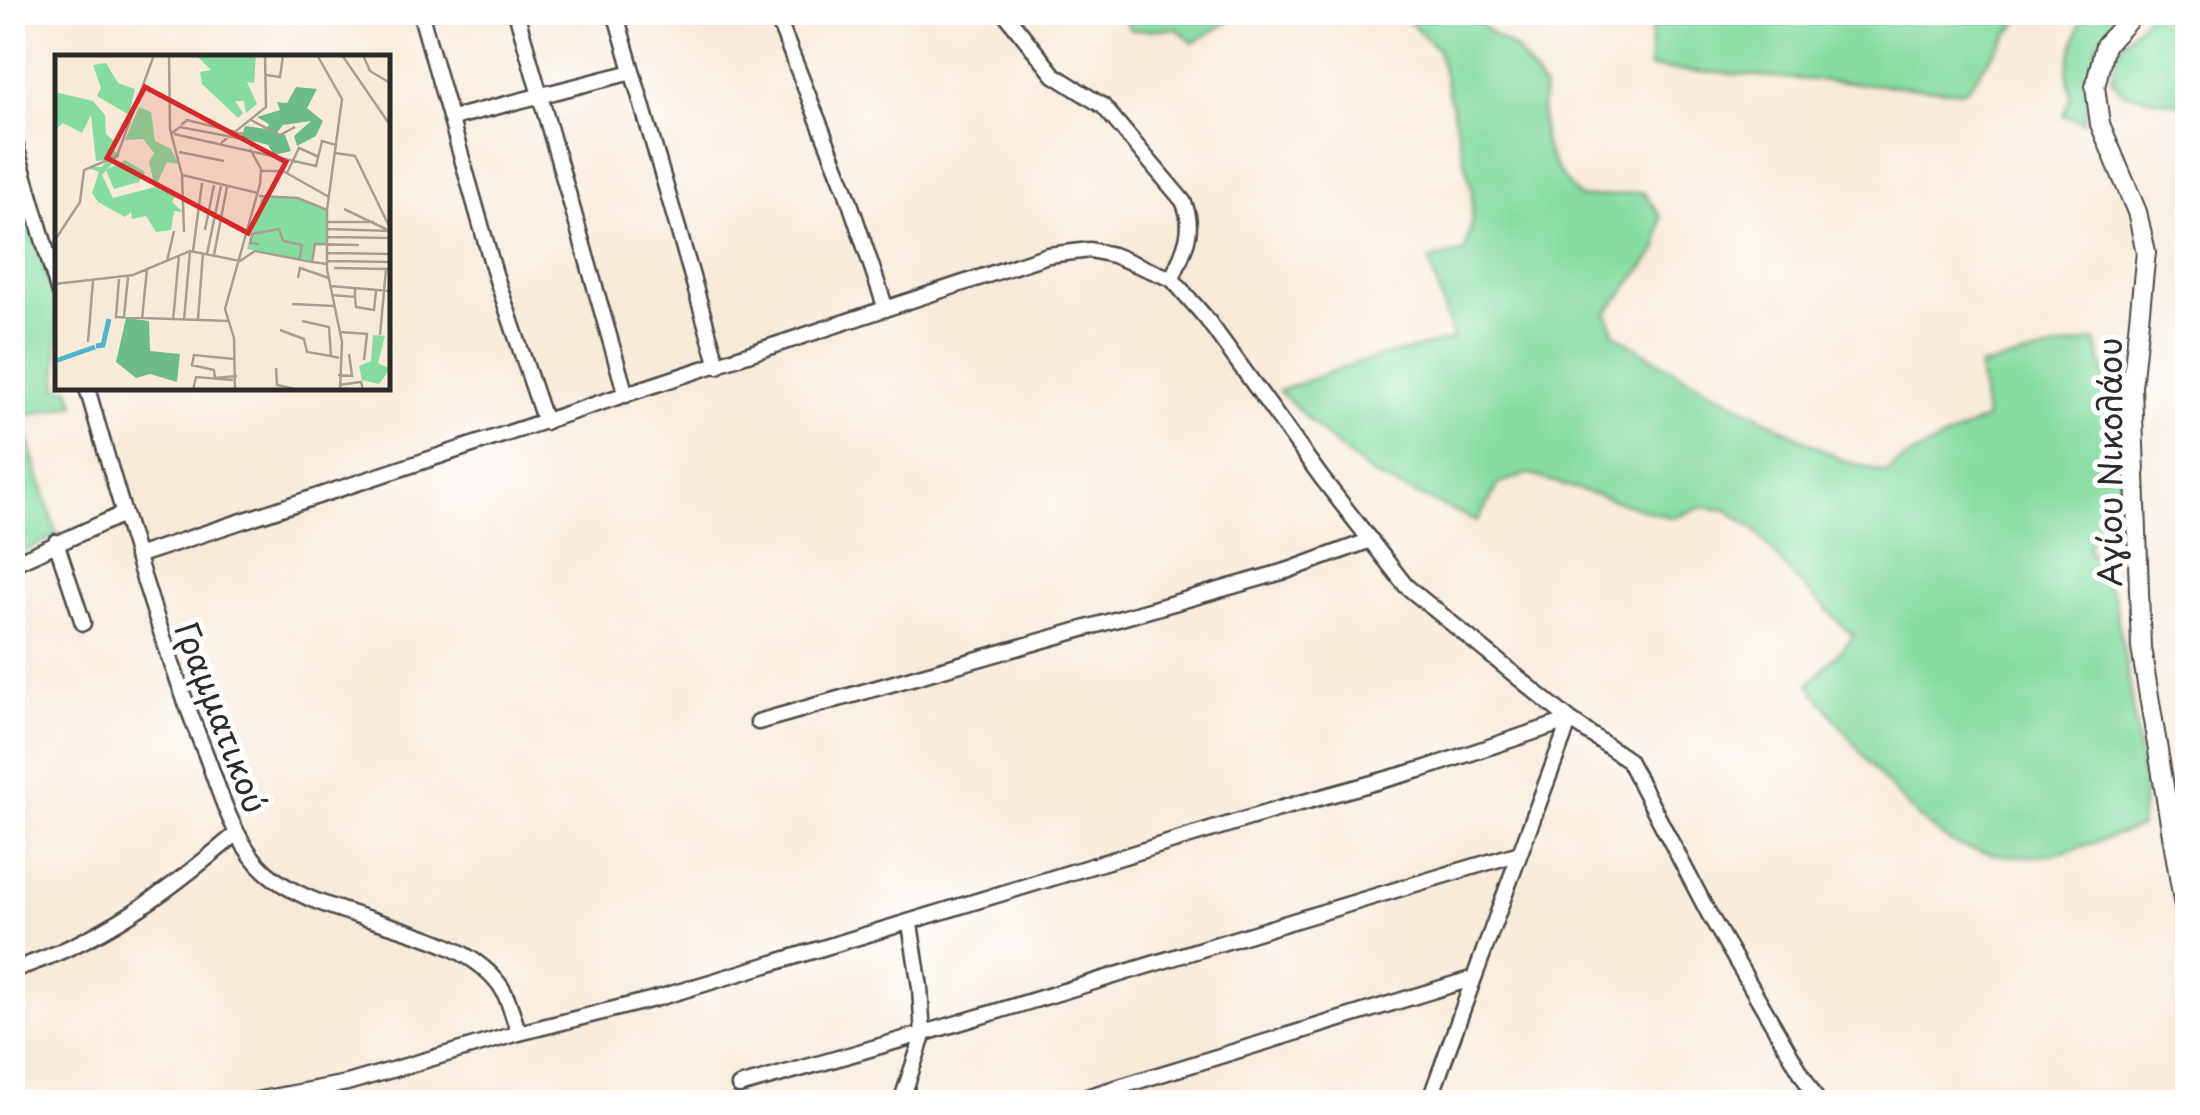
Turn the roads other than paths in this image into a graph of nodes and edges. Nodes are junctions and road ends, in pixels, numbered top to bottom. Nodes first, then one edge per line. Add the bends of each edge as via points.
1 (420, 12) edge
2 (516, 12) edge
3 (615, 12) edge
4 (775, 12) edge
5 (1004, 12) edge
6 (2136, 12) edge
7 (632, 72) junction
8 (542, 94) junction
9 (452, 118) junction
10 (12, 133) edge
11 (1172, 279) junction
12 (55, 280) edge
13 (886, 309) junction
14 (718, 366) junction
15 (88, 390) edge
16 (626, 395) junction
17 (545, 422) junction
18 (123, 514) junction
19 (1371, 540) junction
20 (56, 542) junction
21 (136, 556) junction
22 (12, 564) edge
23 (83, 623) dead end
24 (1570, 720) junction
25 (758, 722) dead end
26 (236, 834) junction
27 (1520, 852) junction
28 (910, 924) junction
29 (2188, 931) edge
30 (12, 970) edge
31 (1474, 978) junction
32 (519, 1033) junction
33 (923, 1036) junction
34 (739, 1086) dead end
35 (246, 1102) edge
36 (901, 1102) edge
37 (1070, 1102) edge
38 (1429, 1102) edge
39 (1818, 1102) edge

1 - 9 street
2 - 8 street
3 - 7 street
4 - 13 street
5 - 11 street via 1054,75 1103,106 1183,201 1191,231
6 - 29 street, Αγίου Νικολάου via 2105,45 2095,87 2100,124 2137,212 2146,252 2132,387 2141,648
7 - 8 street
7 - 14 street
8 - 9 street
8 - 16 street
9 - 17 street
10 - 12 street
11 - 13 street via 1090,250 1048,255
11 - 19 street
13 - 14 street
14 - 16 street
15 - 18 street, Γραμματικού
16 - 17 street
17 - 21 street
18 - 20 street
18 - 21 street, Γραμματικού
19 - 24 street via 1406,586
19 - 25 street via 1289,570
20 - 22 street
20 - 23 street
21 - 26 street, Γραμματικού
24 - 27 street
24 - 28 street
24 - 39 street via 1628,760
26 - 30 street via 116,926
26 - 32 street, Γραμματικού via 288,888 446,947 484,968 501,986
27 - 31 street
27 - 33 street
28 - 32 street
28 - 33 street
31 - 37 street
31 - 38 street
32 - 35 street via 347,1083
33 - 34 street
33 - 36 street

